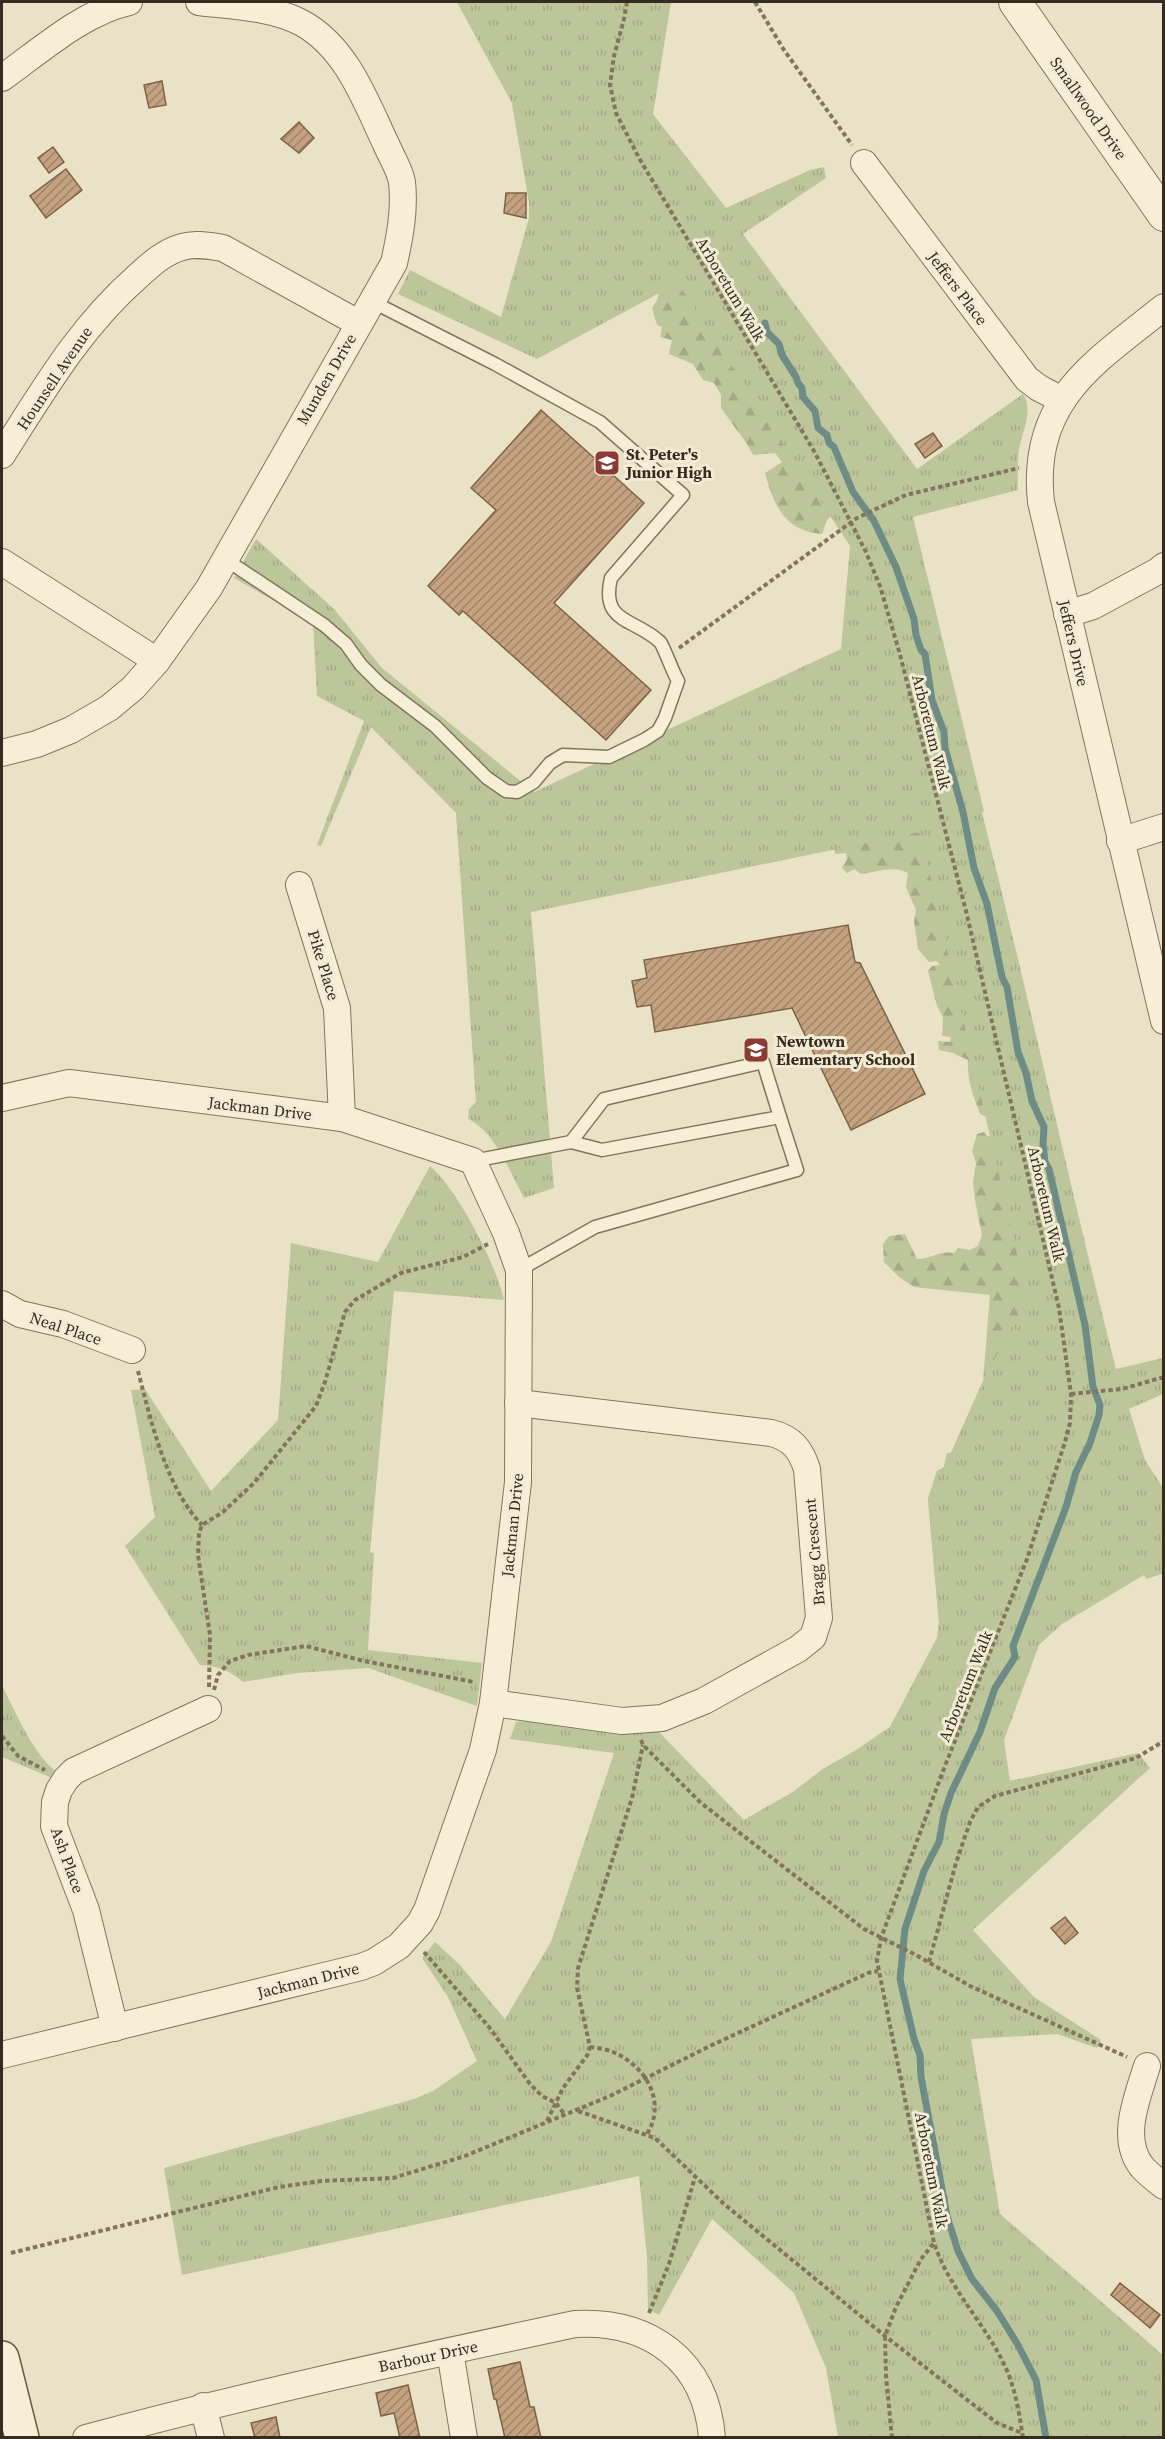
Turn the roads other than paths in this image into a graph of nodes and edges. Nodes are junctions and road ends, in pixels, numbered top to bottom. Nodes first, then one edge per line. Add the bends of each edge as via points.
1 (129, 2) edge
2 (199, 2) edge
3 (1015, 2) edge
4 (2, 78) edge
5 (864, 164) road end
6 (1164, 215) edge
7 (371, 301) junction
8 (1164, 307) edge
9 (358, 323) junction
10 (1062, 400) junction
11 (2, 455) edge
12 (225, 558) junction
13 (2, 562) edge
14 (1164, 566) edge
15 (1067, 614) junction
16 (157, 661) junction
17 (2, 753) edge
18 (1164, 827) edge
19 (1120, 841) junction
20 (299, 885) dead end
21 (1164, 1021) edge
22 (2, 1098) edge
23 (780, 1117) junction
24 (342, 1118) junction
25 (571, 1142) junction
26 (473, 1161) junction
27 (519, 1270) junction
28 (2, 1304) edge
29 (132, 1350) road end
30 (518, 1403) junction
31 (494, 1695) junction
32 (208, 1708) road end
33 (115, 2028) junction
34 (2, 2055) edge
35 (1147, 2066) road end
36 (1164, 2186) edge
37 (450, 2351) junction
38 (2, 2358) edge
39 (203, 2406) junction
40 (22, 2438) edge
41 (86, 2438) edge
42 (211, 2438) edge
43 (464, 2438) edge
44 (712, 2438) edge

1 - 4 street via 89,17
2 - 7 street, Munden Drive via 274,12 301,22 326,39 358,85 402,179 403,220 393,263
3 - 6 street, Smallwood Drive
5 - 10 street, Jeffers Place via 1027,379
7 - 9 street, Munden Drive
7 - 12 lane via 600,422 683,495 611,578 607,594 615,614 661,643 678,681 658,731 609,757 564,755 550,763 534,782 517,792 506,791 487,778 435,726 381,685 346,644
8 - 10 street, Jeffers Drive via 1086,370
9 - 11 street, Hounsell Avenue via 223,248 183,246 149,266 109,301 72,346
9 - 12 street, Munden Drive
10 - 15 street, Jeffers Drive via 1045,439 1040,487
12 - 16 street, Munden Drive via 190,617
13 - 16 street
14 - 15 street via 1099,603
15 - 19 street, Jeffers Drive
16 - 17 street, Munden Drive via 109,708 71,730
18 - 19 street
19 - 21 street, Jeffers Drive
20 - 24 street, Pike Place via 337,1008
22 - 24 street, Jackman Drive via 69,1083
23 - 25 lane via 602,1150
23 - 25 lane via 763,1062 604,1099
23 - 27 lane via 797,1170 595,1227
24 - 26 street, Jackman Drive
25 - 26 lane
26 - 27 street, Jackman Drive
27 - 30 street, Jackman Drive
28 - 29 street, Neal Place via 20,1314 63,1324
30 - 31 street, Jackman Drive via 518,1482
30 - 31 street, Bragg Crescent via 771,1433 790,1440 807,1469 819,1608 813,1637 798,1649 692,1707 662,1718 635,1721
31 - 33 street, Jackman Drive via 483,1750 433,1896 409,1936 386,1956 350,1971
32 - 33 street, Ash Place via 86,1765 66,1779 55,1803 54,1826 89,1919
33 - 34 street, Jackman Drive
35 - 36 street via 1133,2116 1133,2147 1142,2166
37 - 39 street, Barbour Drive
37 - 43 street
37 - 44 street, Barbour Drive via 575,2324 608,2324 641,2332 668,2349 692,2375 707,2409
38 - 40 main road
39 - 41 street, Barbour Drive
39 - 42 street

